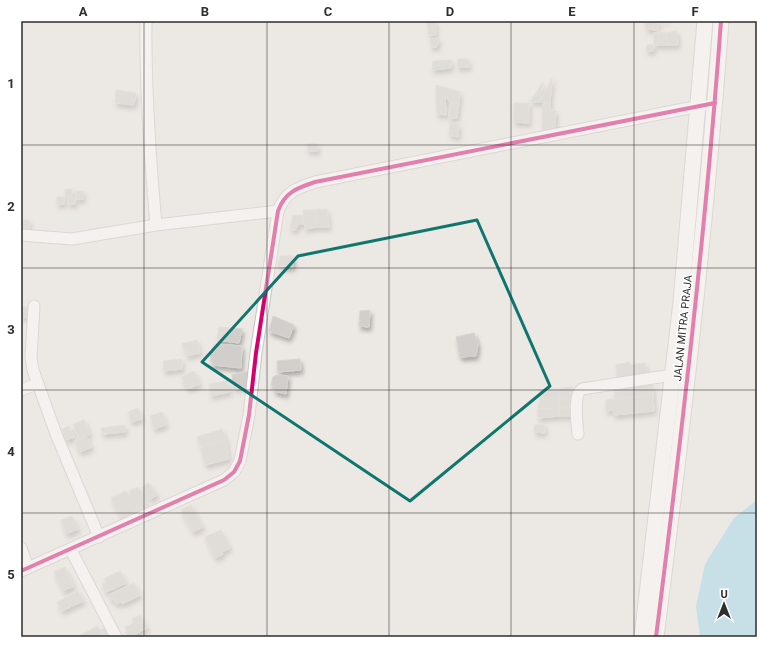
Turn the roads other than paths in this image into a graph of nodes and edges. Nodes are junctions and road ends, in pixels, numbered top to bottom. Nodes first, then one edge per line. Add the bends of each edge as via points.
1 (146, 21) edge
2 (705, 21) edge
3 (721, 21) edge
4 (715, 103) junction
5 (699, 106) junction
6 (278, 211) junction
7 (156, 225) junction
8 (21, 236) edge
9 (34, 306) dead end
10 (672, 375) junction
11 (37, 384) junction
12 (21, 390) edge
13 (578, 434) dead end
14 (99, 537) junction
15 (21, 548) edge
16 (71, 550) junction
17 (25, 570) edge
18 (116, 637) edge
19 (642, 637) edge
20 (656, 637) edge

1 - 7 street via 145,52
2 - 5 street, JALAN MITRA PRAJA
3 - 4 street, JALAN MITRA PRAJA
4 - 5 street
4 - 20 street, JALAN MITRA PRAJA
5 - 6 street via 315,182 292,191 286,196
5 - 10 street, JALAN MITRA PRAJA
6 - 7 street
6 - 14 street via 249,415 238,467 224,480
7 - 8 street via 72,239
9 - 11 street via 31,358
10 - 13 street via 582,389 577,400
10 - 19 street, JALAN MITRA PRAJA
11 - 12 street
11 - 14 street
14 - 16 street
15 - 17 street
16 - 17 street
16 - 18 street

